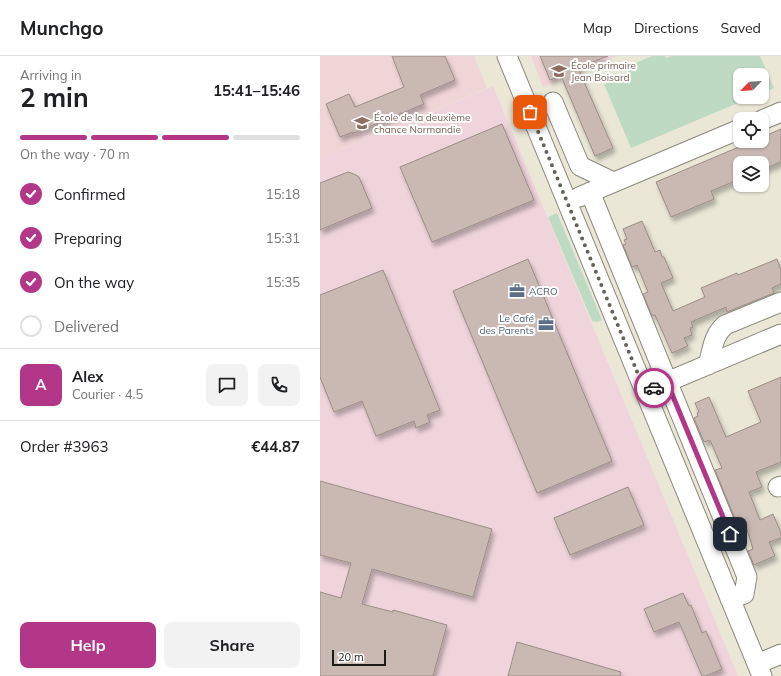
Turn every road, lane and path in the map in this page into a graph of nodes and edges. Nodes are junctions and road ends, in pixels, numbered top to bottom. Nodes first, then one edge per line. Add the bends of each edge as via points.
1 (506, 56) edge
2 (553, 102) dead end
3 (781, 112) edge
4 (769, 117) edge
5 (733, 132) edge
6 (613, 182) junction
7 (590, 192) junction
8 (567, 202) junction
9 (781, 302) edge
10 (781, 334) edge
11 (708, 365) junction
12 (667, 382) junction
13 (645, 391) junction
14 (730, 599) junction
15 (781, 654) edge
16 (760, 670) edge

1 - 8 street
2 - 6 street via 580,166
3 - 4 street
5 - 6 street
6 - 7 street
7 - 8 street
7 - 12 street
8 - 13 street
9 - 11 street via 725,325 718,331
10 - 11 street
11 - 12 street
12 - 13 street
12 - 14 street via 747,577 744,594
13 - 14 street
14 - 16 street
15 - 16 street

